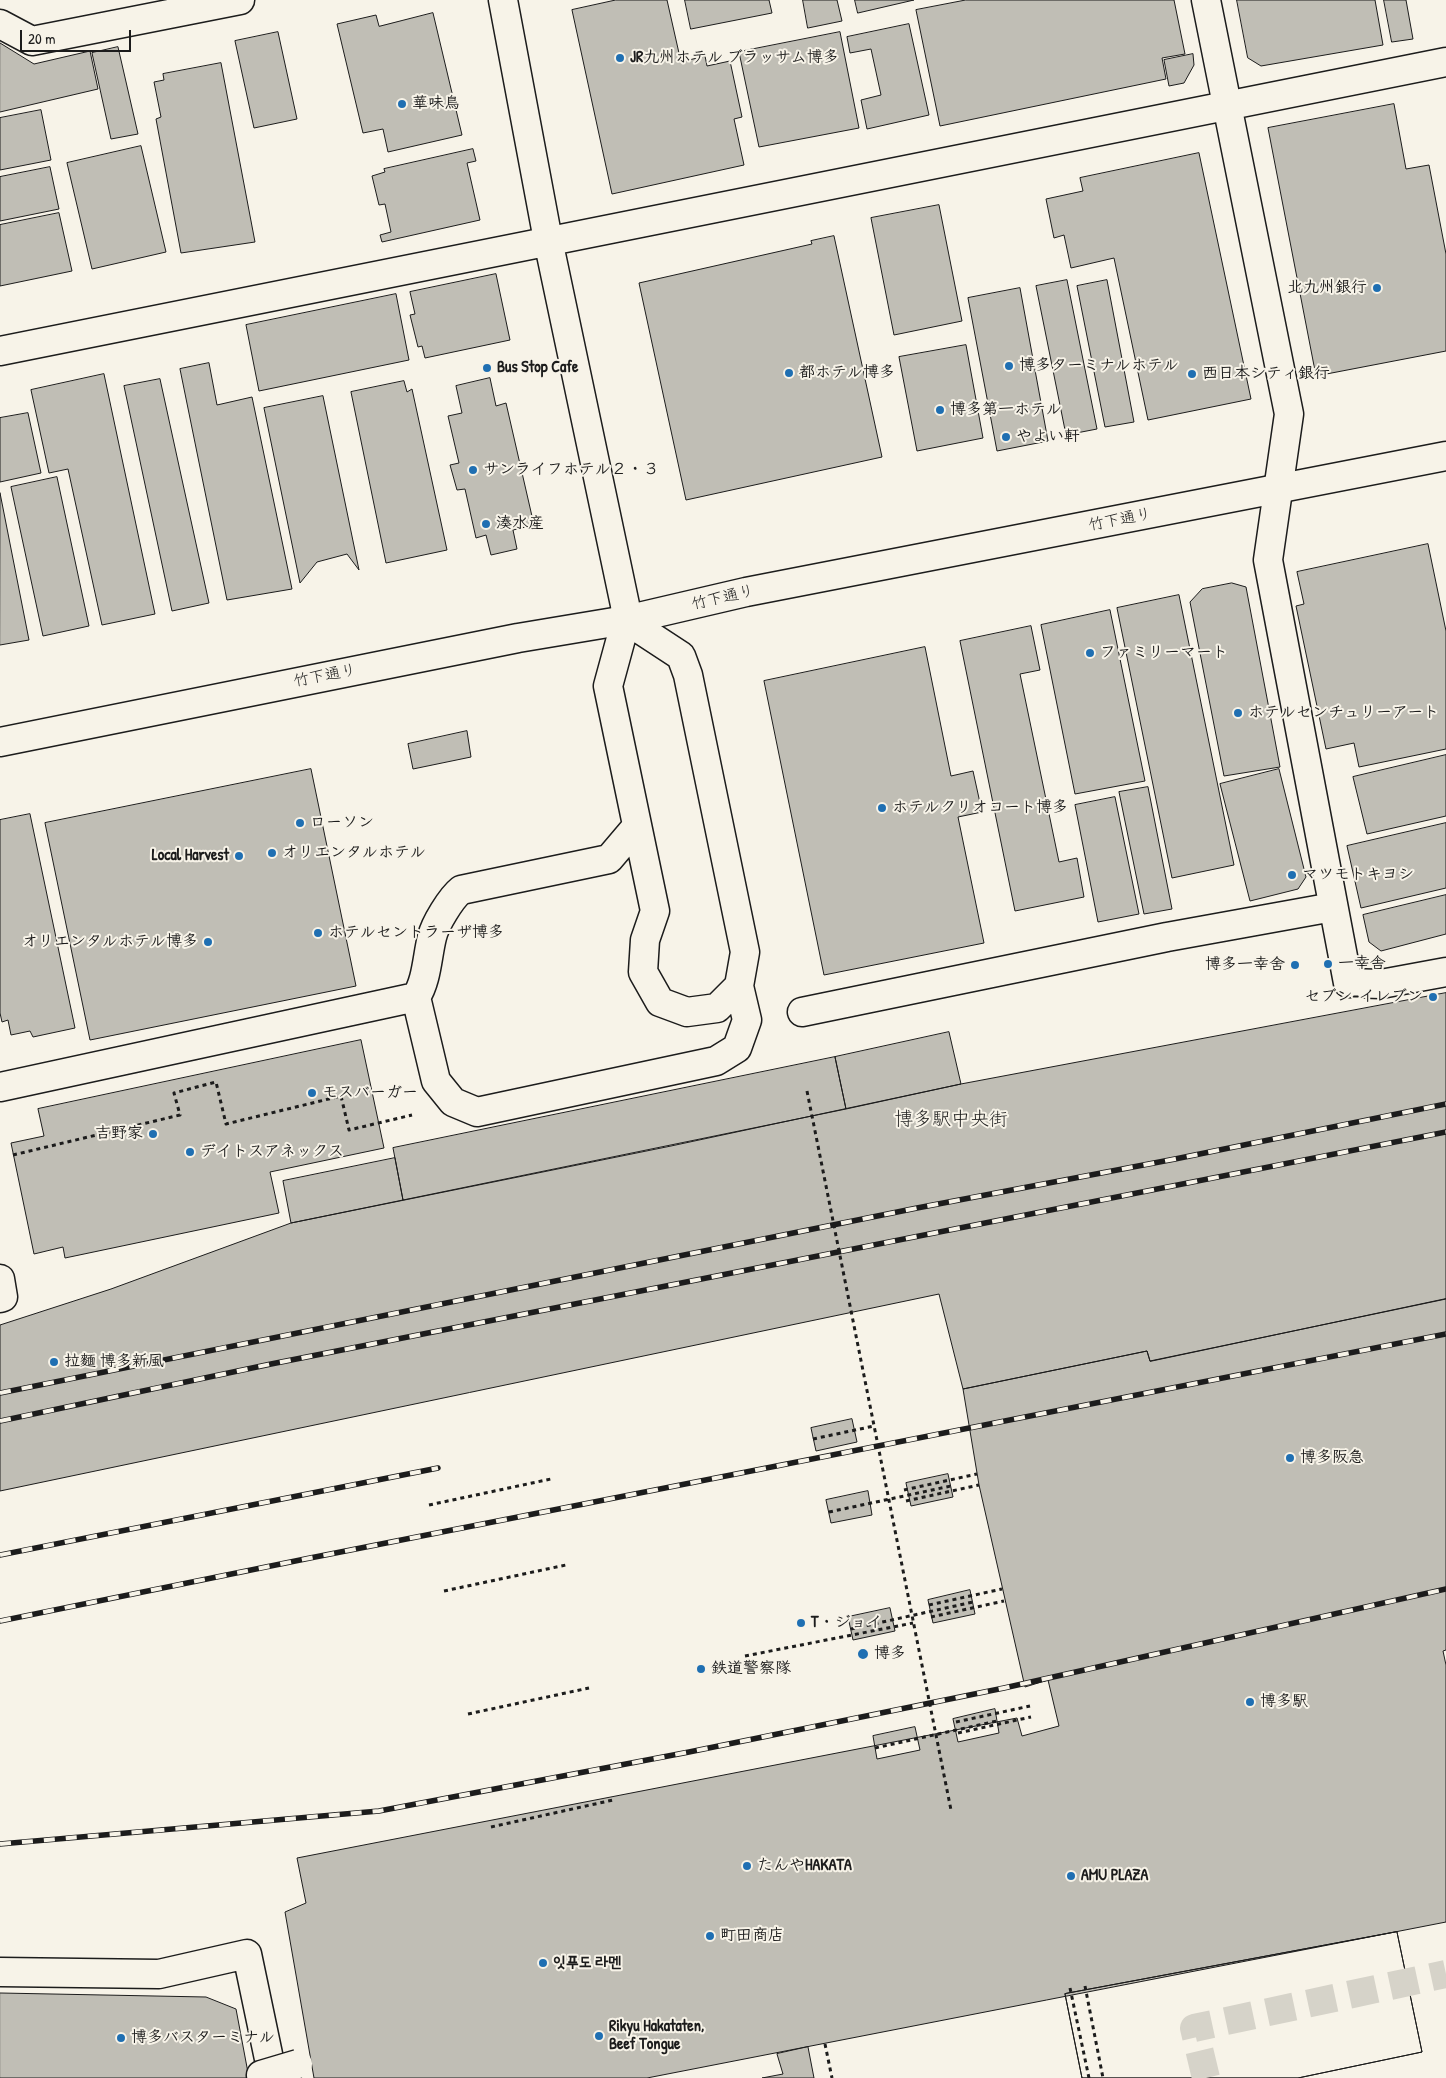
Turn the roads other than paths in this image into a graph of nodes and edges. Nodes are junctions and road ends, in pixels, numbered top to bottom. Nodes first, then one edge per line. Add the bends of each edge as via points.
1 (240, 0) edge
2 (503, 0) edge
3 (1206, 0) edge
4 (0, 24) edge
5 (1446, 62) edge
6 (1227, 105) junction
7 (548, 240) junction
8 (0, 351) edge
9 (1446, 456) edge
10 (1278, 488) junction
11 (626, 620) junction
12 (0, 742) edge
13 (637, 826) junction
14 (1333, 907) junction
15 (1446, 972) edge
16 (739, 986) junction
17 (416, 998) junction
18 (802, 1012) dead end
19 (0, 1086) edge
20 (0, 1279) edge
21 (0, 1298) edge
22 (0, 1972) edge
23 (303, 2071) edge
24 (262, 2078) edge
25 (272, 2078) edge

1 - 4 main road via 32,41
2 - 7 main road
3 - 6 main road
5 - 6 main road
6 - 7 main road
6 - 10 main road via 1289,414
7 - 8 main road
7 - 11 main road
9 - 10 main road, 竹下通り
10 - 11 main road, 竹下通り via 755,590
10 - 14 main road via 1268,560
11 - 12 main road, 竹下通り via 470,647
11 - 13 main road via 608,686
11 - 16 main road via 681,656 688,675 745,952
13 - 16 main road via 655,911 645,940 643,972 660,1002 687,1012 717,1008
13 - 17 main road via 609,860 461,890 432,934 421,989
14 - 15 main road via 1348,983 1382,984
14 - 18 main road via 1157,939
16 - 17 main road via 747,1020 737,1048 716,1061 477,1112 453,1102 436,1081
17 - 19 main road
20 - 21 main road via 3,1297
22 - 25 main road via 158,1974 246,1954
23 - 24 main road, bridge via 261,2075

